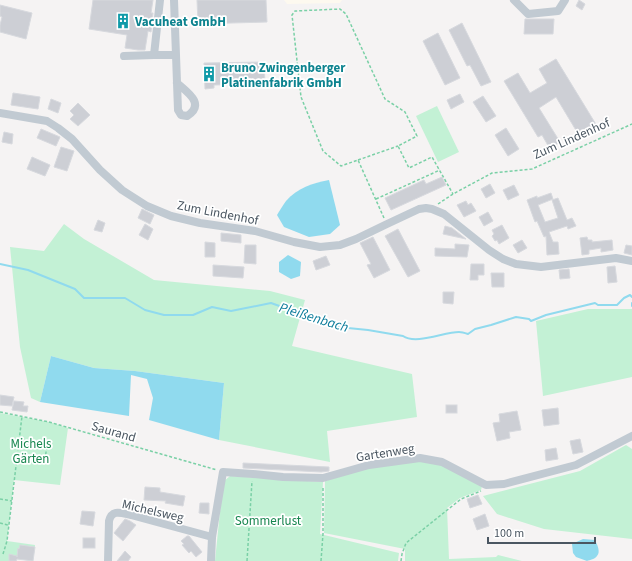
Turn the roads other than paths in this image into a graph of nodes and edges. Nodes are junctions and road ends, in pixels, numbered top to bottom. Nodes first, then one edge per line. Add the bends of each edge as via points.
1 (160, 0) edge
2 (174, 0) edge
3 (514, 0) edge
4 (565, 0) edge
5 (154, 55) junction
6 (173, 55) junction
7 (124, 56) dead end
8 (176, 83) dead end
9 (0, 114) edge
10 (632, 260) edge
11 (632, 436) edge
12 (212, 537) junction
13 (108, 561) edge
14 (211, 561) edge

1 - 5 street
2 - 6 street
3 - 4 street via 528,14 558,11
5 - 6 street
5 - 7 street
6 - 8 street
9 - 10 street, Zum Lindenhof via 47,121 72,139 122,190 147,206 171,216 200,223 255,231 320,247 340,245 426,208 444,214 489,250 516,264 541,267 616,258
11 - 12 street, Gartenweg via 576,465 504,484 486,485 442,462 420,458 369,465 323,478 223,472
12 - 13 street, Michelsweg via 118,512 111,515 109,521
12 - 14 street

